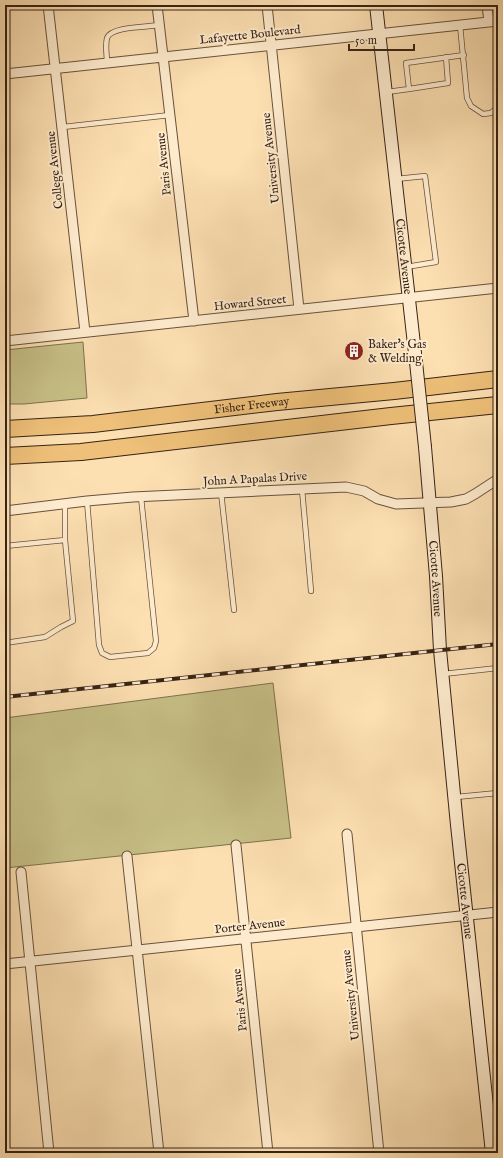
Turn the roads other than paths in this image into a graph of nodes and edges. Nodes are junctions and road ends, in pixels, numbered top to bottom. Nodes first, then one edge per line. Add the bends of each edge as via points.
1 (48, 5) edge
2 (158, 5) edge
3 (267, 5) edge
4 (376, 5) edge
5 (487, 5) edge
6 (494, 21) edge
7 (460, 25) junction
8 (160, 26) junction
9 (379, 33) junction
10 (498, 40) edge
11 (271, 45) junction
12 (464, 55) junction
13 (163, 57) junction
14 (446, 57) junction
15 (107, 63) junction
16 (55, 69) junction
17 (5, 74) edge
18 (409, 89) junction
19 (386, 92) junction
20 (498, 107) edge
21 (171, 115) junction
22 (62, 127) junction
23 (396, 179) junction
24 (406, 267) junction
25 (498, 288) edge
26 (408, 298) junction
27 (299, 309) junction
28 (194, 321) junction
29 (85, 332) junction
30 (5, 341) edge
31 (498, 378) edge
32 (498, 405) edge
33 (5, 429) edge
34 (5, 456) edge
35 (498, 479) edge
36 (302, 488) junction
37 (221, 492) junction
38 (141, 497) junction
39 (87, 501) junction
40 (430, 503) junction
41 (65, 504) junction
42 (5, 511) edge
43 (65, 540) junction
44 (5, 546) edge
45 (311, 591) dead end
46 (234, 610) dead end
47 (5, 643) edge
48 (498, 668) edge
49 (443, 674) junction
50 (498, 793) edge
51 (454, 797) junction
52 (347, 834) dead end
53 (236, 844) dead end
54 (127, 856) dead end
55 (21, 872) dead end
56 (498, 912) edge
57 (466, 916) junction
58 (357, 926) junction
59 (246, 938) junction
60 (137, 950) junction
61 (30, 961) junction
62 (5, 964) edge
63 (49, 1153) edge
64 (159, 1153) edge
65 (268, 1153) edge
66 (379, 1153) edge
67 (492, 1153) edge

1 - 16 street, College Avenue
2 - 8 street, Paris Avenue
3 - 11 street, University Avenue
4 - 9 street, Cicotte Avenue
5 - 6 street
6 - 7 street, Lafayette Boulevard
6 - 10 lane
7 - 9 street, Lafayette Boulevard
7 - 12 lane
8 - 13 street, Paris Avenue
8 - 15 lane via 123,29 110,33 107,37
9 - 11 street, Lafayette Boulevard
9 - 19 street, Cicotte Avenue
11 - 13 street, Lafayette Boulevard
11 - 27 street, University Avenue
12 - 14 lane
12 - 20 lane via 467,98 471,106 482,114 491,113
13 - 15 street, Lafayette Boulevard
13 - 21 street, Paris Avenue
14 - 18 lane via 448,83
14 - 18 lane via 406,63
15 - 16 street, Lafayette Boulevard
16 - 17 street, Lafayette Boulevard
16 - 22 street, College Avenue
18 - 19 lane
19 - 23 street, Cicotte Avenue
21 - 22 lane
21 - 28 street, Paris Avenue
22 - 29 street, College Avenue
23 - 24 street, Cicotte Avenue
23 - 24 lane via 425,176 436,262
24 - 26 street, Cicotte Avenue
25 - 26 street, Howard Street
26 - 27 street, Howard Street
26 - 40 street, Cicotte Avenue, bridge via 412,314
27 - 28 street, Howard Street
28 - 29 street, Howard Street
29 - 30 street, Howard Street
31 - 33 highway, Fisher Freeway via 93,424
32 - 34 highway via 81,452
35 - 40 street, John A Papalas Drive via 466,498
36 - 37 street, John A Papalas Drive
36 - 40 street, John A Papalas Drive via 346,487 364,491 378,500 396,504
36 - 45 lane
37 - 38 street, John A Papalas Drive
37 - 46 lane
38 - 39 street, John A Papalas Drive
38 - 39 lane via 156,641 154,648 148,653 110,657 102,653 99,645
39 - 41 street, John A Papalas Drive
40 - 49 street, Cicotte Avenue
41 - 42 street, John A Papalas Drive
41 - 43 lane
43 - 44 lane
43 - 47 lane via 73,621 45,637
48 - 49 lane
49 - 51 street, Cicotte Avenue
50 - 51 lane
51 - 57 street, Cicotte Avenue
52 - 58 street, University Avenue
53 - 59 street, Paris Avenue
54 - 60 street
55 - 61 street
56 - 57 street, Porter Avenue
57 - 58 street, Porter Avenue
57 - 67 street, Cicotte Avenue
58 - 59 street, Porter Avenue
58 - 66 street, University Avenue
59 - 60 street, Porter Avenue
59 - 65 street, Paris Avenue
60 - 61 street, Porter Avenue
60 - 64 street
61 - 62 street, Porter Avenue
61 - 63 street

